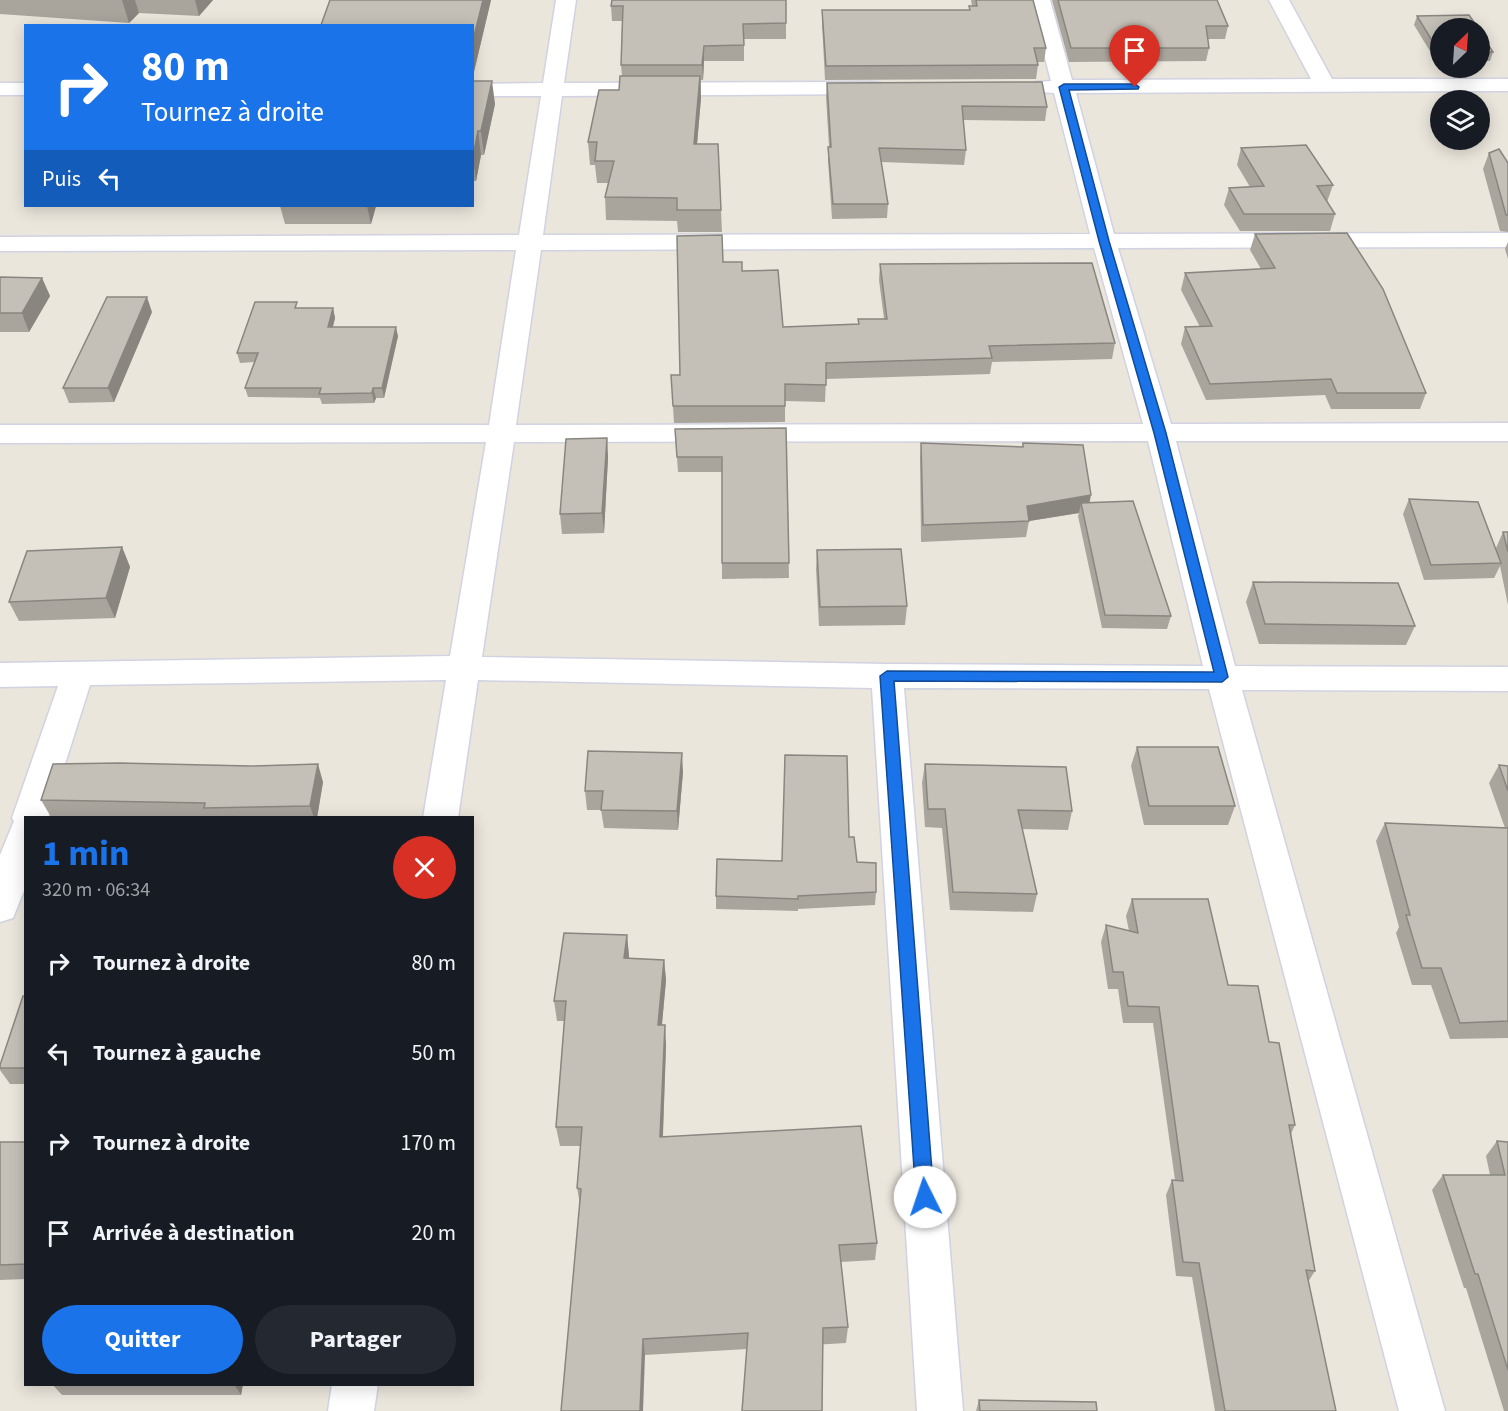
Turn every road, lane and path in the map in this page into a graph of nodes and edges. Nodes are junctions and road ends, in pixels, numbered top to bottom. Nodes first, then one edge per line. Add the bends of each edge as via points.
1 (566, 0) edge
2 (1040, 0) edge
3 (1279, 0) edge
4 (1508, 85) edge
5 (1325, 86) junction
6 (1028, 87) edge
7 (1064, 87) junction
8 (897, 88) edge
9 (0, 89) edge
10 (24, 89) edge
11 (474, 90) edge
12 (552, 90) junction
13 (1508, 240) edge
14 (1104, 241) junction
15 (528, 242) junction
16 (0, 244) edge
17 (1508, 432) edge
18 (1160, 433) junction
19 (0, 434) edge
20 (501, 435) junction
21 (463, 668) junction
22 (78, 674) junction
23 (0, 675) edge
24 (887, 676) junction
25 (1222, 677) junction
26 (1508, 679) edge
27 (31, 816) edge
28 (440, 816) edge
29 (24, 837) edge
30 (0, 907) edge
31 (355, 1386) edge
32 (351, 1411) edge
33 (940, 1411) edge
34 (1422, 1411) edge

1 - 12 street
2 - 7 street
3 - 5 street
4 - 5 street
5 - 7 street
6 - 7 street
7 - 14 street
8 - 12 street
9 - 10 street
11 - 12 street
12 - 15 street
13 - 14 street
14 - 15 street
14 - 18 street
15 - 16 street
15 - 20 street
17 - 18 street
18 - 20 street
18 - 25 street
19 - 20 street
20 - 21 street
21 - 22 street
21 - 24 street
21 - 28 street
22 - 23 street
22 - 27 street
24 - 25 street
24 - 33 street
25 - 26 street
25 - 34 street
29 - 30 street
31 - 32 street

